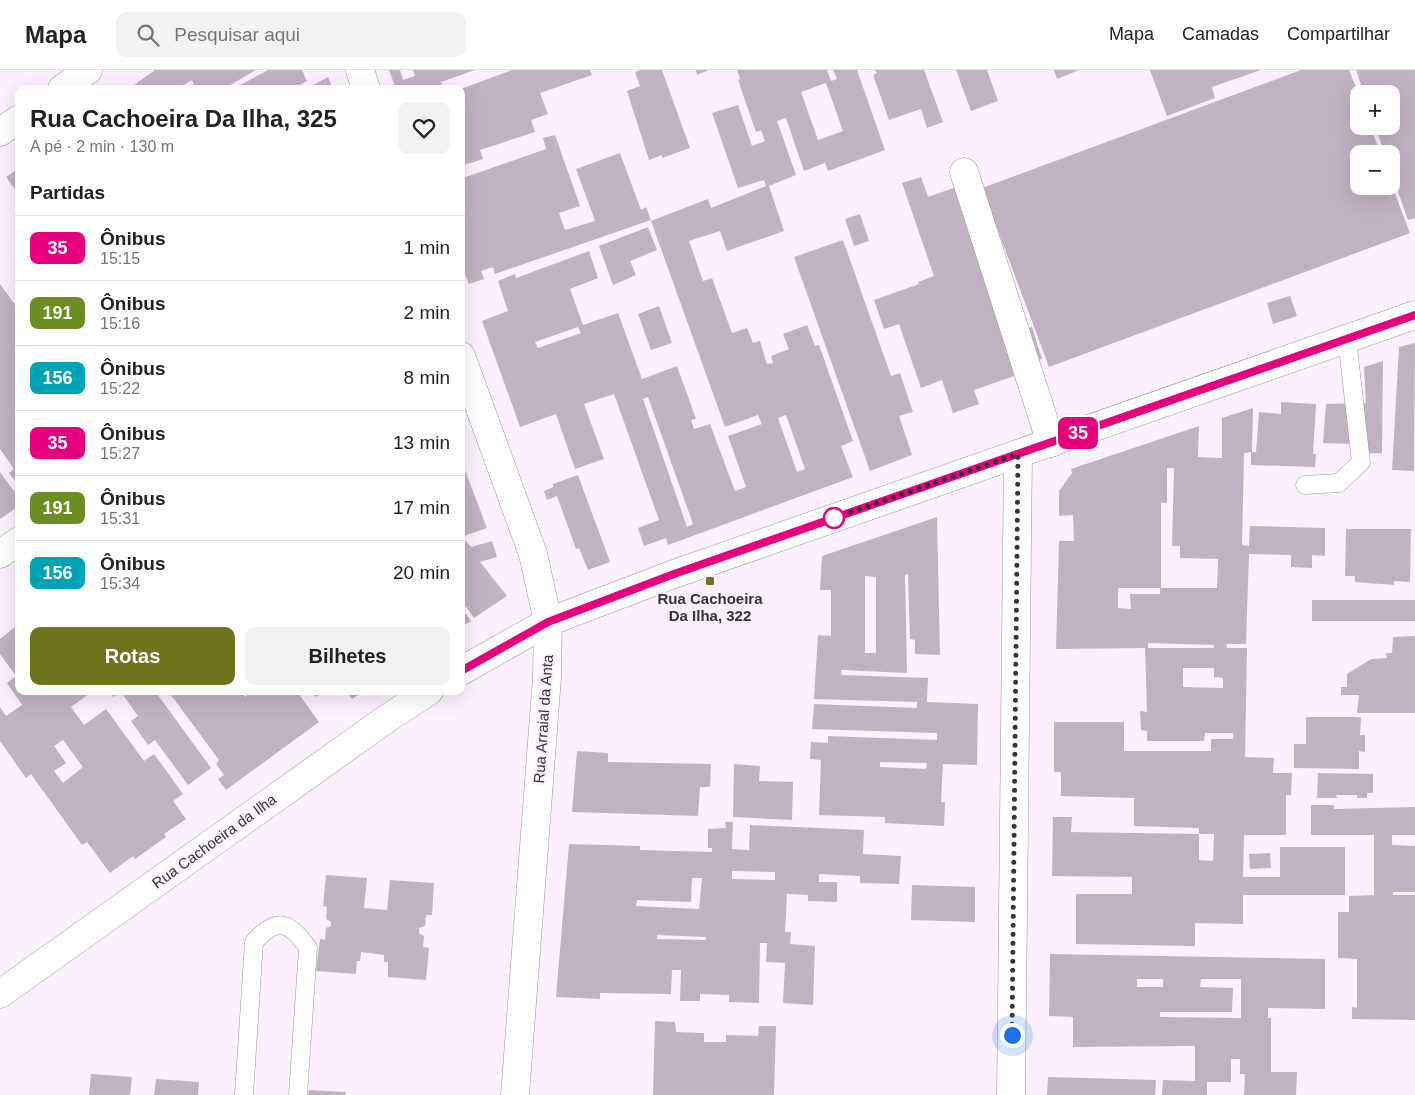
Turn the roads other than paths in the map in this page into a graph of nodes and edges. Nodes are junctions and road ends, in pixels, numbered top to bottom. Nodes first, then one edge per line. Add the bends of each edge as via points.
1 (88, 70) edge
2 (360, 70) edge
3 (67, 85) edge
4 (365, 85) edge
5 (15, 122) edge
6 (0, 132) edge
7 (964, 172) dead end
8 (1415, 315) edge
9 (1347, 339) junction
10 (465, 367) edge
11 (1051, 443) junction
12 (1018, 454) junction
13 (1305, 485) dead end
14 (15, 544) edge
15 (0, 554) edge
16 (548, 622) junction
17 (465, 669) edge
18 (423, 695) edge
19 (0, 994) edge
20 (244, 1095) edge
21 (298, 1095) edge
22 (515, 1095) edge
23 (1011, 1095) edge

1 - 3 street
2 - 4 street
5 - 6 street
7 - 11 street
8 - 9 street
9 - 11 street
9 - 13 lane via 1361,462 1339,483
10 - 16 street, Rua Arraial da Anta via 533,554
11 - 12 street
12 - 16 street via 674,574
12 - 23 street
14 - 15 street
16 - 17 street
16 - 22 street, Rua Arraial da Anta via 547,677
18 - 19 street, Rua Cachoeira da Ilha
20 - 21 lane via 254,942 266,928 284,925 297,933 308,948

